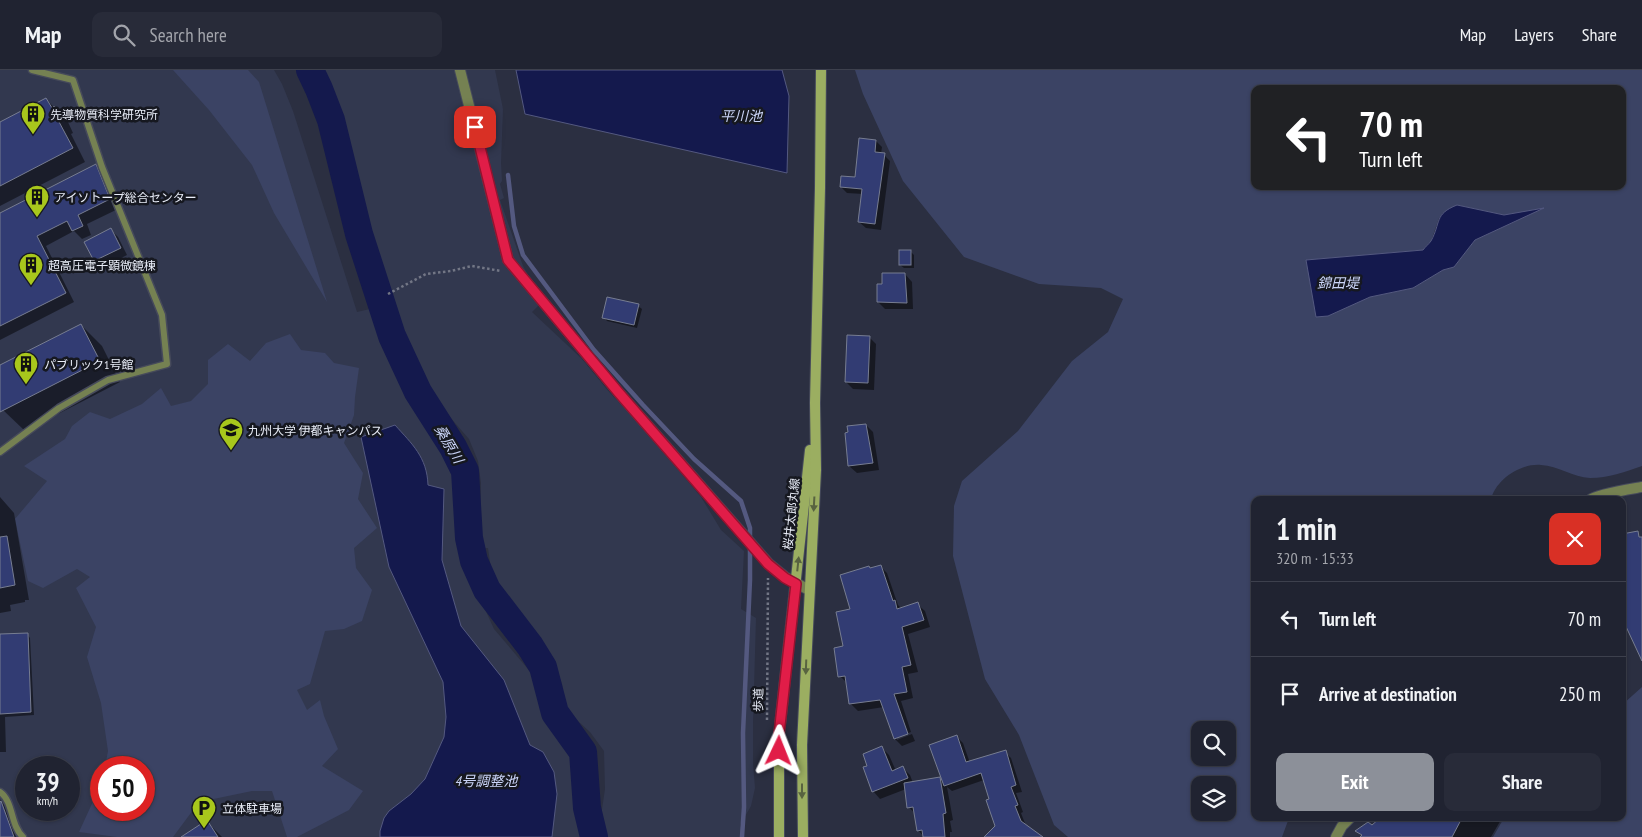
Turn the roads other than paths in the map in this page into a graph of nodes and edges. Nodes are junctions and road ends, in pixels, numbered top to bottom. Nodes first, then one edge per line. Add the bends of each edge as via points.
1 (32, 70) edge
2 (460, 70) edge
3 (821, 70) edge
4 (815, 403) junction
5 (0, 452) edge
6 (1642, 487) edge
7 (1598, 496) edge
8 (796, 584) junction
9 (809, 590) junction
10 (0, 792) edge
11 (1347, 821) edge
12 (23, 837) edge
13 (779, 837) edge
14 (802, 837) edge
15 (1336, 837) edge

1 - 5 lane via 73,80 102,167 162,315 167,364 108,380 59,408
2 - 8 street via 508,260 768,564
3 - 4 main road, 桜井太郎丸線
8 -> 4 main road, 桜井太郎丸線
4 -> 9 main road, 桜井太郎丸線 via 816,470
6 - 7 street
8 - 9 street
8 - 13 main road, 桜井太郎丸線 via 779,734
9 -> 14 main road, 桜井太郎丸線 via 802,745
10 - 12 lane via 6,796 17,832
11 - 15 street

